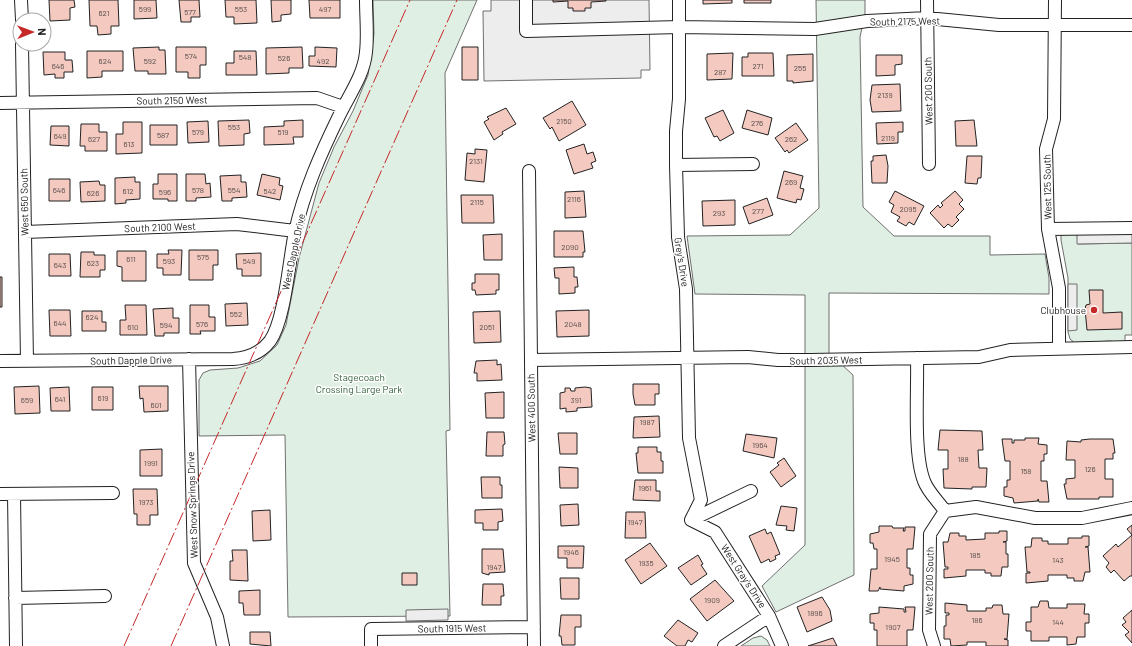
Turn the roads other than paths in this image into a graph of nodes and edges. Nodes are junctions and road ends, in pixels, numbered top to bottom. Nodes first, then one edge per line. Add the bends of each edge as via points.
1 (21, 0) edge
2 (366, 0) edge
3 (526, 0) edge
4 (679, 0) edge
5 (927, 0) edge
6 (1055, 0) edge
7 (22, 12) edge
8 (927, 18) junction
9 (1055, 25) junction
10 (1132, 25) edge
11 (679, 27) junction
12 (22, 52) edge
13 (0, 103) edge
14 (23, 103) junction
15 (343, 107) junction
16 (753, 164) dead end
17 (929, 164) dead end
18 (676, 165) junction
19 (529, 171) dead end
20 (1132, 228) edge
21 (1048, 229) junction
22 (295, 231) junction
23 (25, 232) junction
24 (1126, 347) edge
25 (1059, 348) junction
26 (260, 350) joint
27 (688, 358) junction
28 (917, 358) junction
29 (189, 359) junction
30 (531, 360) junction
31 (0, 361) edge
32 (27, 361) junction
33 (751, 492) dead end
34 (113, 493) dead end
35 (0, 494) edge
36 (14, 494) junction
37 (1132, 508) edge
38 (945, 510) junction
39 (691, 520) junction
40 (105, 596) dead end
41 (15, 598) junction
42 (769, 616) junction
43 (534, 627) junction
44 (16, 646) edge
45 (223, 646) edge
46 (371, 646) edge
47 (534, 646) edge
48 (724, 646) edge
49 (782, 646) edge
50 (934, 646) edge

1 - 7 street
2 - 15 street, West Dapple Drive via 366,52 352,93
3 - 11 street, South 2175 West via 526,31
4 - 11 street, Grey's Drive
5 - 8 street, West 200 South
6 - 9 street, West 125 South
8 - 9 street, South 2175 West via 999,25
8 - 11 street, South 2175 West via 867,21 815,29
8 - 17 street, West 200 South
9 - 10 street, South 2175 West
9 - 21 street, West 125 South via 1054,119 1046,149
11 - 18 street, Grey's Drive
12 - 14 street, West 650 South
13 - 14 street, South 2150 West
14 - 15 street, South 2150 West via 317,98
14 - 23 street, West 650 South
15 - 22 street, West Dapple Drive via 318,161
16 - 18 street
18 - 27 street, Grey's Drive via 678,237 686,289
19 - 30 street, West 400 South
20 - 21 street
21 - 25 street, West 125 South via 1059,288
22 - 23 street, South 2100 West via 237,224
22 - 26 street, West Dapple Drive via 278,323 270,342
23 - 32 street, West 650 South
24 - 25 street, South 2035 West
25 - 28 street, South 2035 West via 1010,350 979,357
26 - 29 street, South Dapple Drive via 243,358
27 - 28 street, South 2035 West
27 - 30 street, South 2035 West
27 - 39 street, Grey's Drive via 688,438 701,500
28 - 38 street via 920,469 924,481
29 - 32 street, South Dapple Drive
29 - 45 street, West Snow Springs Drive via 194,563 217,617
30 - 43 street, West 400 South
31 - 32 street, South Dapple Drive
33 - 39 street
34 - 36 street
35 - 36 street
36 - 41 street
37 - 38 street via 1082,518 1035,518 976,508
38 - 50 street, West 200 South via 930,534 928,630
39 - 42 street, West Gray's Drive via 715,532
40 - 41 street
41 - 44 street
42 - 48 street
42 - 49 street, West Gray's Drive
43 - 46 street, South 1915 West via 371,629
43 - 47 street, West 400 South

